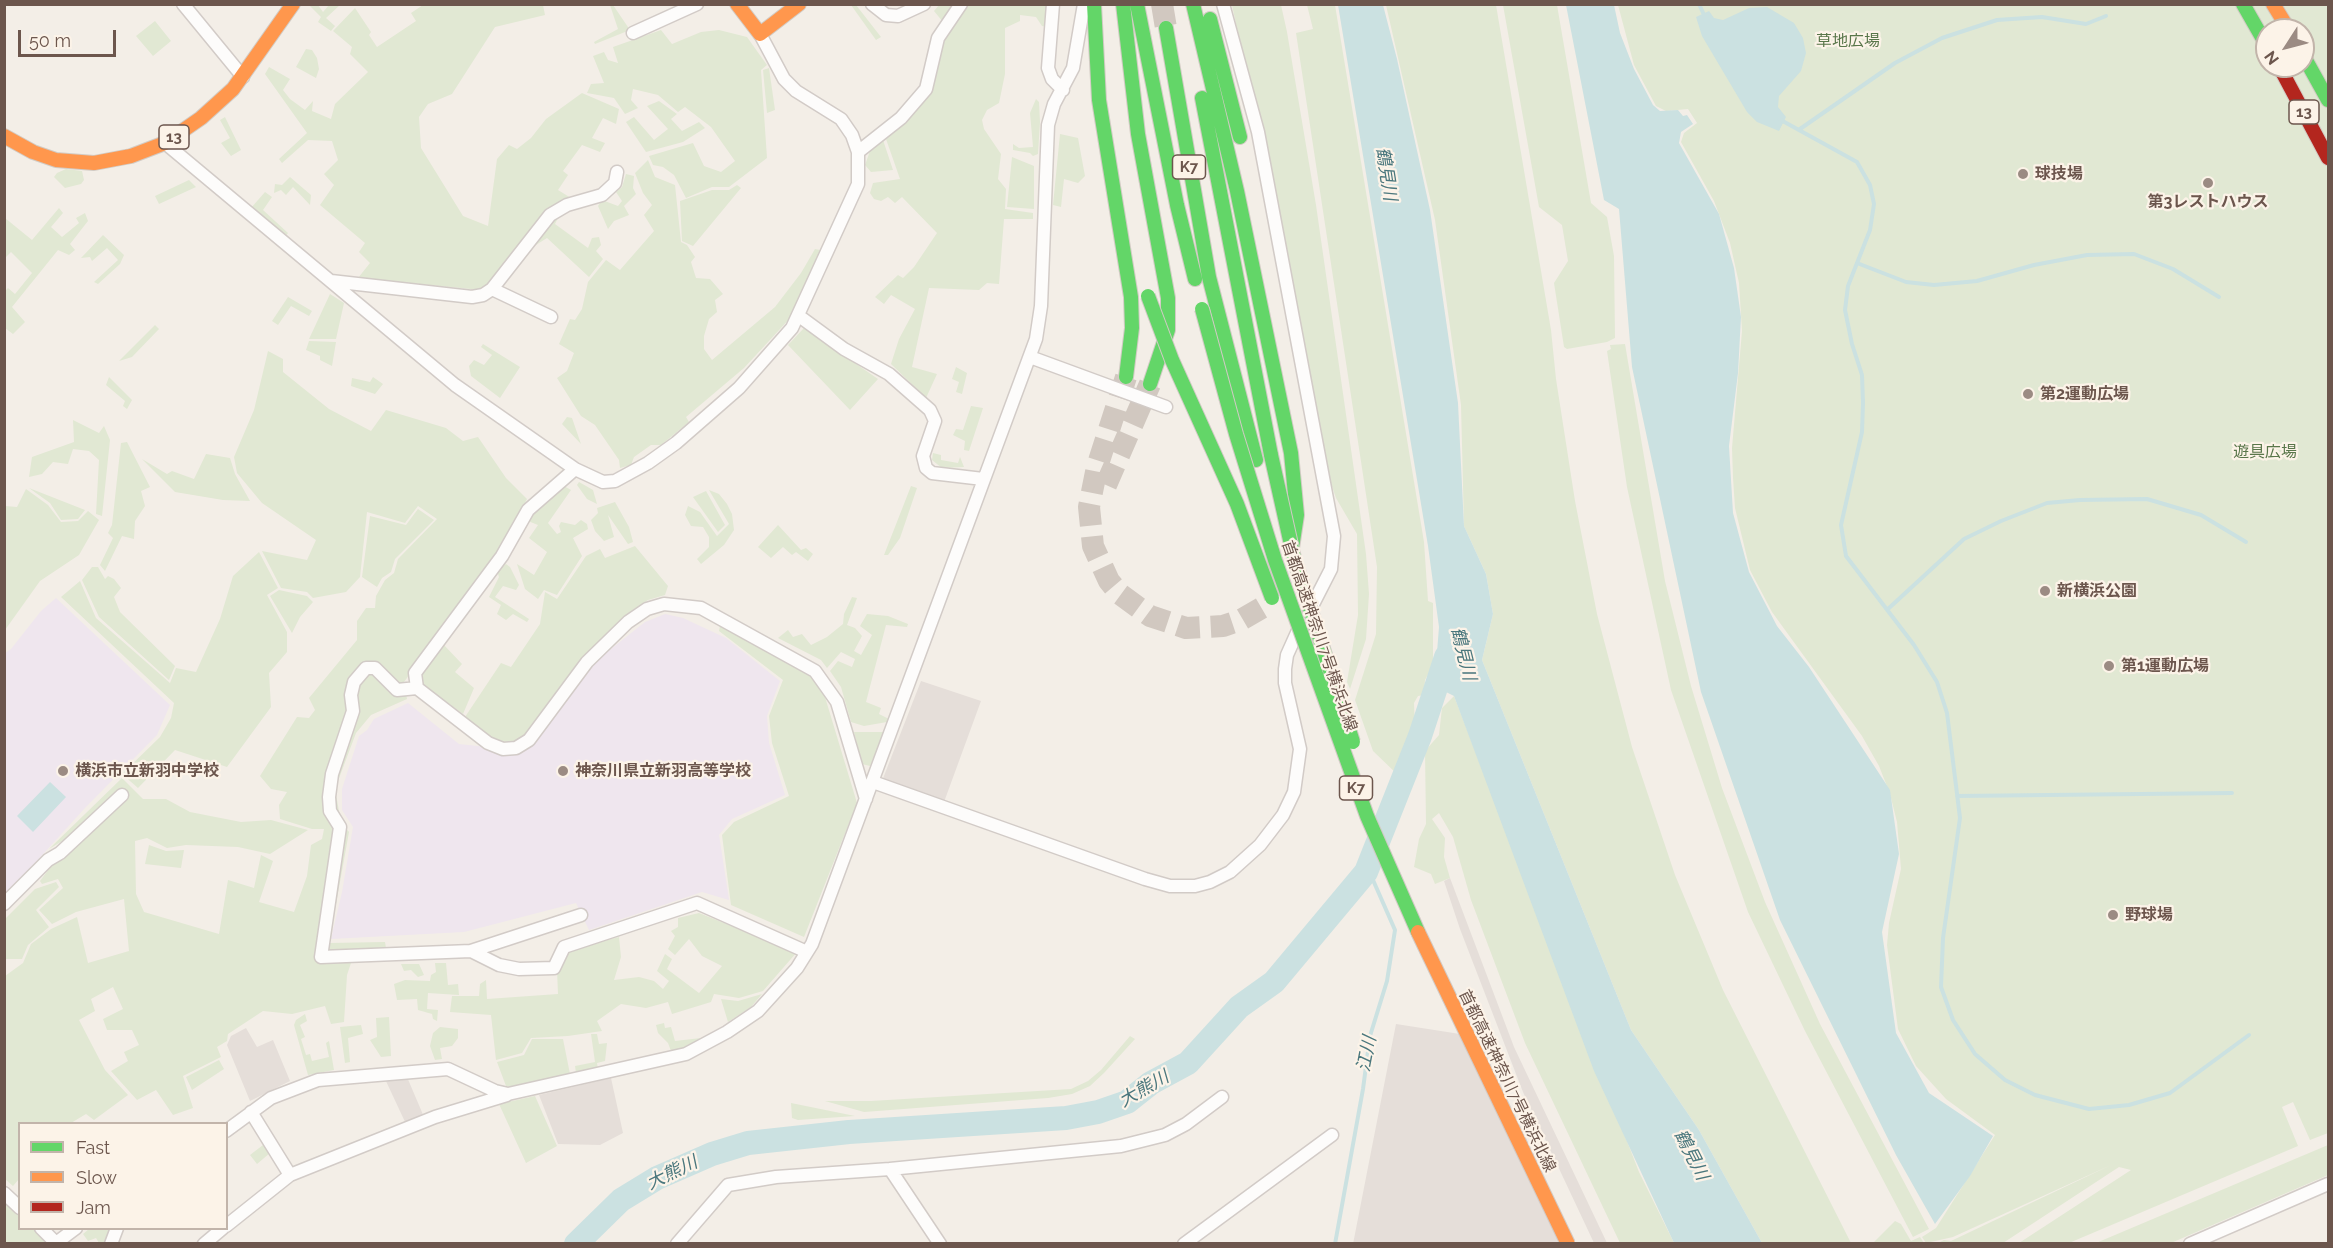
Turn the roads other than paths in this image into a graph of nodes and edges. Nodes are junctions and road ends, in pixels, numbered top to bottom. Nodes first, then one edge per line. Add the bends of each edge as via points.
1 (183, 4) edge
2 (293, 4) edge
3 (697, 4) edge
4 (737, 4) edge
5 (799, 4) edge
6 (872, 4) edge
7 (924, 4) edge
8 (961, 4) edge
9 (1053, 4) edge
10 (1084, 4) edge
11 (1094, 4) edge
12 (1123, 4) edge
13 (1137, 4) edge
14 (1193, 4) edge
15 (1223, 4) edge
16 (2243, 4) edge
17 (2274, 4) edge
18 (2282, 18) edge
19 (1210, 19) dead end
20 (2255, 25) edge
21 (1166, 28) tunnel mouth
22 (633, 33) dead end
23 (759, 34) junction
24 (1095, 51) junction
25 (243, 77) junction
26 (2315, 77) edge
27 (2285, 78) edge
28 (1063, 90) junction
29 (2328, 100) edge
30 (4, 136) edge
31 (165, 142) junction
32 (858, 152) junction
33 (1244, 153) dead end
34 (2328, 158) edge
35 (617, 172) dead end
36 (1248, 176) dead end
37 (330, 281) junction
38 (492, 289) junction
39 (799, 316) junction
40 (551, 317) dead end
41 (1030, 357) junction
42 (1126, 377) tunnel mouth
43 (1150, 384) tunnel mouth
44 (1166, 407) dead end
45 (575, 469) junction
46 (1307, 471) dead end
47 (983, 479) junction
48 (1310, 501) dead end
49 (1270, 601) junction
50 (1284, 628) dead end
51 (417, 688) junction
52 (873, 782) junction
53 (122, 795) dead end
54 (866, 800) junction
55 (1371, 815) junction
56 (4, 904) edge
57 (581, 915) dead end
58 (471, 951) junction
59 (807, 952) junction
60 (508, 1094) junction
61 (1222, 1097) dead end
62 (251, 1112) junction
63 (228, 1129) edge
64 (1332, 1135) dead end
65 (890, 1169) junction
66 (290, 1175) junction
67 (2328, 1184) edge
68 (4, 1193) edge
69 (18, 1206) edge
70 (228, 1224) edge
71 (43, 1230) edge
72 (73, 1230) edge
73 (221, 1230) edge
74 (204, 1244) edge
75 (676, 1244) edge
76 (939, 1244) edge
77 (1184, 1244) edge
78 (1568, 1244) edge
79 (1574, 1244) edge
80 (2190, 1244) edge

1 - 25 street
2 - 25 main road, 13
3 - 22 street
4 - 23 main road
5 - 23 main road
6 - 7 street via 886,15 898,16
8 - 32 street via 938,38 926,89 901,118
9 - 28 street via 1048,68
10 - 28 street via 1073,68
11 - 24 main road
12 - 43 main road via 1138,134 1168,298 1168,330
13 - 55 main road, 首都高速神奈川7号横浜北線 / K7, bridge via 1177,205 1236,434 1275,560
14 - 49 main road via 1237,191 1295,479 1297,515 1291,549
14 - 55 main road, bridge via 1208,138 1271,455 1294,558
15 - 52 street via 1257,132 1334,536 1326,582 1287,655 1284,683 1298,734 1299,764 1294,792 1272,830 1243,861 1220,878 1195,886 1170,886
16 - 20 main road
17 - 18 main road
19 - 33 main road
21 - 55 main road, 首都高速神奈川7号横浜北線 / K7, bridge via 1209,277 1256,460
23 - 32 street via 784,79 796,92 841,119
24 - 42 main road via 1111,185 1131,297
24 - 49 main road, bridge via 1145,286 1172,360 1237,504
25 - 31 main road, 13 via 218,105
26 - 29 main road, 13
27 - 34 main road, 13
28 - 41 street via 1048,125 1041,306
30 - 31 main road, 13 via 56,160 94,163 131,156
31 - 37 street
32 - 39 street via 858,184
35 - 38 street via 615,183 602,195 567,205 550,215
36 - 46 main road
37 - 38 street via 472,297
37 - 45 street via 455,385
38 - 40 street
39 - 45 street via 739,388 648,463 615,481 603,482
39 - 47 street via 844,350 889,374 930,410 935,421 923,456 926,468 932,473
41 - 44 street
41 - 47 street
45 - 51 street via 528,510 502,556 415,673
47 - 52 street
48 - 49 main road via 1303,554 1285,588
50 - 55 main road, bridge
51 - 54 street via 488,743 503,749 516,748 529,740 587,662 628,622 647,609 664,604 701,608 814,671 837,702
51 - 58 street via 397,690 375,668 366,668 354,682 353,711 332,774 329,797 330,811 340,827 321,957
52 - 54 street
53 - 56 street
54 - 59 street
55 - 78 main road, 首都高速神奈川7号横浜北線 / K7, bridge via 1425,949
55 - 79 main road, 首都高速神奈川7号横浜北線 / K7
57 - 58 street
58 - 59 street via 499,965 555,968 564,947 697,903
59 - 60 street via 758,1011 697,1050
60 - 62 street via 457,1071 436,1069 305,1083
60 - 66 street via 435,1117
61 - 65 street via 1165,1135 1121,1146
62 - 63 street
62 - 66 street
64 - 77 street
65 - 75 street via 776,1177 728,1185
65 - 76 street
66 - 70 street
67 - 80 street
68 - 69 street
71 - 72 street via 56,1242
73 - 74 street

